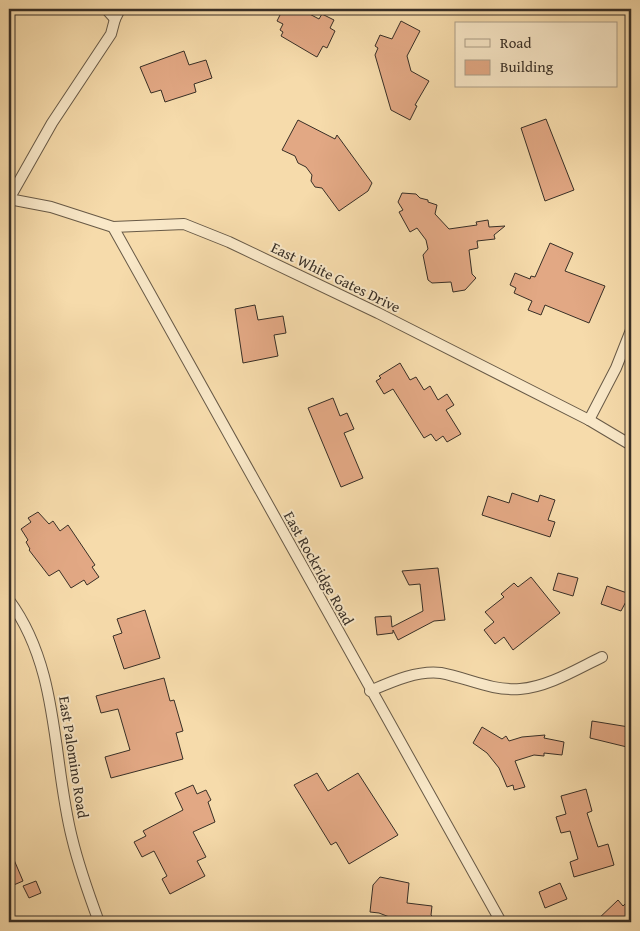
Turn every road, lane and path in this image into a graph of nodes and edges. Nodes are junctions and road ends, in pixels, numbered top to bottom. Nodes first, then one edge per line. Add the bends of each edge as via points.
1 (106, 9) edge
2 (120, 9) edge
3 (115, 19) junction
4 (9, 199) edge
5 (113, 227) junction
6 (631, 330) edge
7 (589, 420) junction
8 (631, 444) edge
9 (9, 600) edge
10 (602, 657) dead end
11 (370, 691) junction
12 (99, 922) edge
13 (501, 922) edge

1 - 3 street
2 - 3 street
3 - 4 street via 111,34 52,123
4 - 5 street, East White Gates Drive via 51,207
5 - 7 street, East White Gates Drive via 184,224 229,242
5 - 11 street, East Rockridge Road
6 - 7 street
7 - 8 street, East White Gates Drive
9 - 12 street, East Palomino Road via 33,644 48,687 72,838
10 - 11 street via 566,675 522,689 500,689 440,673 422,673
11 - 13 street, East Rockridge Road

